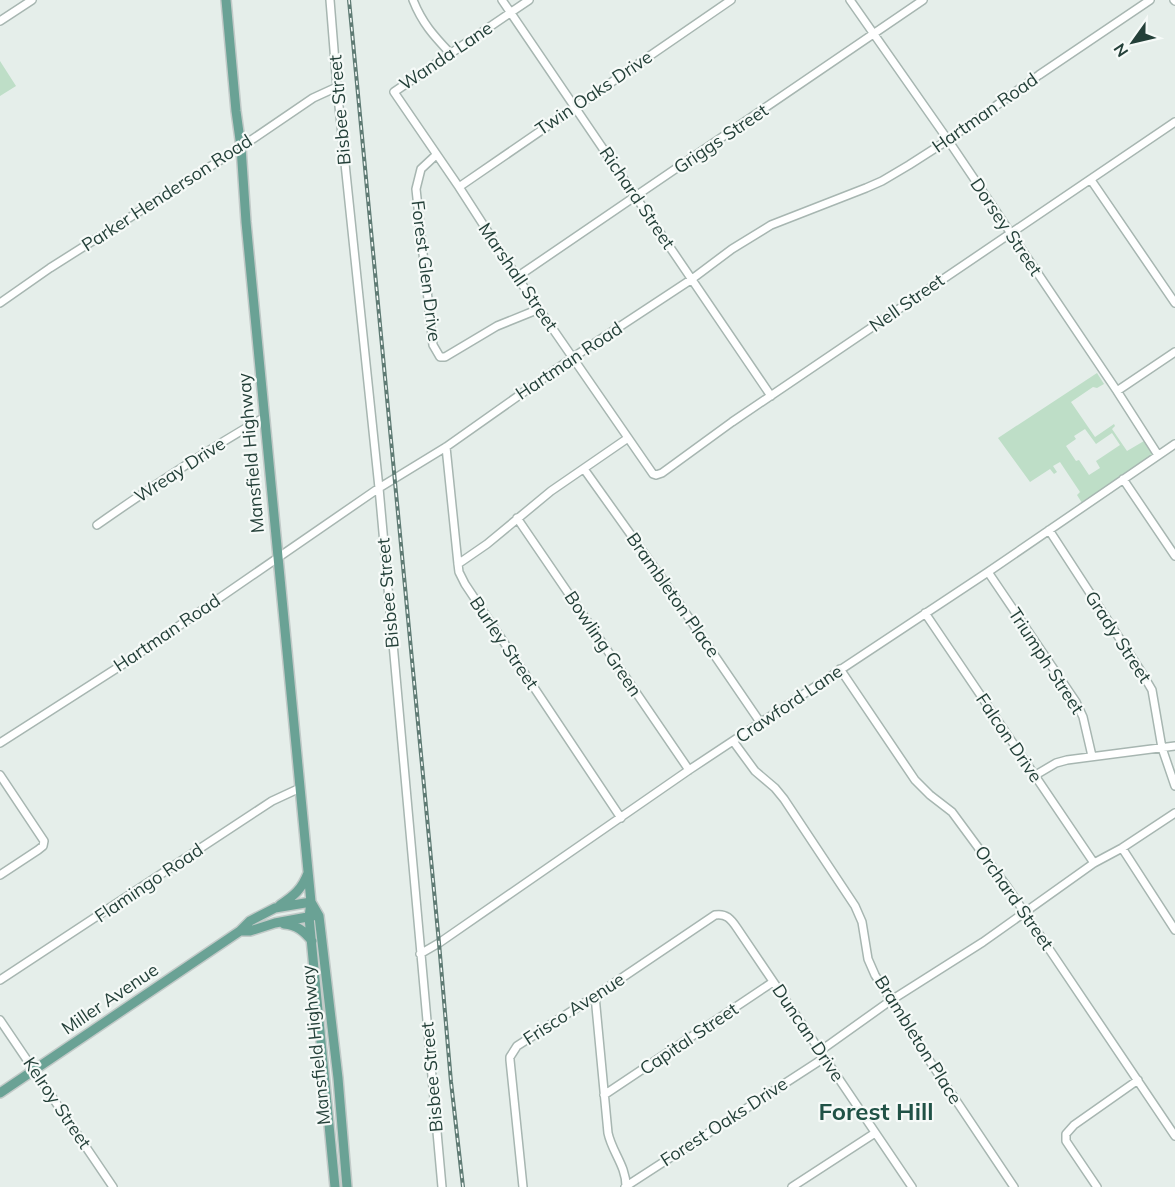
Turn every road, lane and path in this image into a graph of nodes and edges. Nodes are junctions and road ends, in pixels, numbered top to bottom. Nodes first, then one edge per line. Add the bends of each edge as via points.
1 (32, 0) edge
2 (226, 0) edge
3 (330, 0) edge
4 (413, 0) edge
5 (502, 0) edge
6 (529, 0) edge
7 (731, 0) edge
8 (850, 0) edge
9 (924, 0) edge
10 (1150, 0) edge
11 (510, 12) junction
12 (0, 21) edge
13 (873, 34) junction
14 (450, 53) junction
15 (337, 87) junction
16 (394, 92) joint
17 (574, 106) junction
18 (1175, 122) edge
19 (948, 140) junction
20 (241, 147) junction
21 (436, 155) junction
22 (1091, 180) junction
23 (459, 187) junction
24 (637, 197) junction
25 (1010, 233) junction
26 (517, 277) junction
27 (692, 279) junction
28 (0, 303) edge
29 (1175, 303) edge
30 (539, 309) junction
31 (1175, 352) edge
32 (572, 358) junction
33 (1117, 391) junction
34 (771, 396) junction
35 (265, 417) junction
36 (628, 438) junction
37 (1175, 444) edge
38 (446, 447) junction
39 (1158, 455) junction
40 (645, 462) joint
41 (584, 469) junction
42 (1123, 480) junction
43 (379, 488) junction
44 (517, 518) junction
45 (97, 525) dead end
46 (1049, 531) junction
47 (1175, 556) edge
48 (278, 557) junction
49 (458, 564) junction
50 (988, 572) junction
51 (925, 613) junction
52 (840, 669) junction
53 (760, 722) junction
54 (733, 741) junction
55 (0, 743) edge
56 (1175, 746) edge
57 (1162, 748) junction
58 (1092, 756) junction
59 (689, 770) junction
60 (0, 775) edge
61 (1034, 776) junction
62 (1175, 786) edge
63 (300, 788) junction
64 (1175, 813) edge
65 (621, 818) junction
66 (1122, 848) junction
67 (1094, 863) junction
68 (308, 871) junction
69 (0, 875) edge
70 (311, 902) junction
71 (275, 908) junction
72 (1025, 912) junction
73 (720, 914) joint
74 (314, 916) junction
75 (275, 923) junction
76 (1175, 930) edge
77 (240, 932) junction
78 (312, 941) junction
79 (420, 954) junction
80 (0, 980) edge
81 (773, 982) junction
82 (595, 996) junction
83 (890, 1001) junction
84 (0, 1020) edge
85 (822, 1054) junction
86 (34, 1071) junction
87 (338, 1078) junction
88 (325, 1079) junction
89 (1138, 1080) junction
90 (0, 1094) edge
91 (604, 1095) junction
92 (875, 1133) junction
93 (1175, 1136) edge
94 (626, 1186) edge
95 (113, 1187) edge
96 (335, 1187) edge
97 (347, 1187) edge
98 (442, 1187) edge
99 (523, 1187) edge
100 (792, 1187) edge
101 (912, 1187) edge
102 (1014, 1187) edge
103 (1096, 1187) edge

1 - 12 street
2 - 20 main road, Mansfield Highway
3 - 15 street, Bisbee Street
4 - 14 street via 432,34
5 - 11 street, Richard Street
6 - 11 street, Wanda Lane
7 - 17 street, Twin Oaks Drive
8 - 13 street, Dorsey Street
9 - 13 street, Griggs Street
10 - 19 street, Hartman Road
11 - 14 street, Wanda Lane
11 - 17 street, Richard Street
13 - 19 street, Dorsey Street
13 - 24 street, Griggs Street
14 - 16 street, Wanda Lane
15 - 20 street, Parker Henderson Road via 313,98
15 - 43 street, Bisbee Street
16 - 21 street, Marshall Street
17 - 23 street, Twin Oaks Drive
17 - 24 street, Richard Street
18 - 22 street, Nell Street
19 - 25 street, Dorsey Street
19 - 27 street, Hartman Road via 882,181 771,225
20 - 28 street, Parker Henderson Road
20 - 35 main road, Mansfield Highway
21 - 23 street, Marshall Street
21 - 30 street, Forest Glen Drive via 421,169 416,189 433,345 440,357 497,326
22 - 25 street, Nell Street
22 - 29 street
23 - 26 street, Marshall Street
24 - 26 street, Griggs Street
24 - 27 street, Richard Street
25 - 33 street, Dorsey Street
25 - 34 street, Nell Street
26 - 30 street, Marshall Street
27 - 32 street, Hartman Road
27 - 34 street, Richard Street
30 - 32 street, Marshall Street
31 - 33 street
32 - 36 street, Marshall Street
32 - 38 street, Hartman Road
33 - 39 street, Dorsey Street
34 - 40 street, Nell Street via 662,473 653,474
35 - 45 street, Wreay Drive
35 - 48 main road, Mansfield Highway
36 - 40 street, Marshall Street
36 - 41 street
37 - 39 street, Crawford Lane
38 - 43 street, Hartman Road
38 - 49 street, Burley Street
39 - 42 street, Crawford Lane
41 - 44 street
41 - 53 street, Brambleton Place
42 - 46 street, Crawford Lane
42 - 47 street
43 - 48 street, Hartman Road
43 - 79 street, Bisbee Street
44 - 49 street
44 - 59 street, Bowling Green
46 - 50 street, Crawford Lane
46 - 57 street, Grady Street via 1152,690
48 - 55 street, Hartman Road via 128,661
48 - 63 main road, Mansfield Highway
49 - 65 street, Burley Street via 465,584
50 - 51 street, Crawford Lane
50 - 58 street, Triumph Street via 1076,702
51 - 52 street, Crawford Lane
51 - 61 street, Falcon Drive
52 - 53 street, Crawford Lane
52 - 72 street, Orchard Street via 915,780 952,812
53 - 54 street, Crawford Lane
54 - 59 street, Crawford Lane
54 - 83 street, Brambleton Place via 755,771 784,799 855,906 868,959
56 - 57 street
57 - 58 street
57 - 62 street, Grady Street
58 - 61 street via 1056,763
59 - 65 street, Crawford Lane
60 - 69 street via 44,841 38,850
61 - 67 street, Falcon Drive
63 - 68 main road, Mansfield Highway
63 - 80 street, Flamingo Road via 272,801
64 - 66 street, Forest Oaks Drive
65 - 79 street, Crawford Lane
66 - 67 street, Forest Oaks Drive
66 - 76 street
67 - 72 street, Forest Oaks Drive
68 - 70 main road, Mansfield Highway
68 - 71 main road via 297,892
70 - 71 main road, Miller Avenue
70 - 74 main road, Mansfield Highway
71 - 77 main road, Miller Avenue via 250,921
72 - 83 street, Forest Oaks Drive
72 - 89 street, Orchard Street
73 - 81 street, Duncan Drive via 732,921
73 - 82 street, Frisco Avenue
74 - 75 main road, Miller Avenue
74 - 78 main road, Mansfield Highway
74 - 87 main road, Mansfield Highway
75 - 77 main road, Miller Avenue
75 - 78 main road via 300,928
77 - 86 main road, Miller Avenue
78 - 88 main road, Mansfield Highway
79 - 98 street, Bisbee Street
81 - 85 street, Duncan Drive
81 - 91 street, Capital Street
82 - 91 street
82 - 99 street, Frisco Avenue via 517,1046 510,1057
83 - 85 street, Forest Oaks Drive
83 - 102 street, Brambleton Place
84 - 86 street, Kelroy Street
85 - 92 street, Duncan Drive
85 - 94 street, Forest Oaks Drive
86 - 90 main road, Miller Avenue
86 - 95 street, Kelroy Street
87 - 88 main road
87 - 97 main road, Mansfield Highway
88 - 96 main road, Mansfield Highway
89 - 93 street, Orchard Street
89 - 103 street via 1066,1134 1066,1141
91 - 94 street via 609,1141 623,1169
92 - 100 street
92 - 101 street, Duncan Drive

